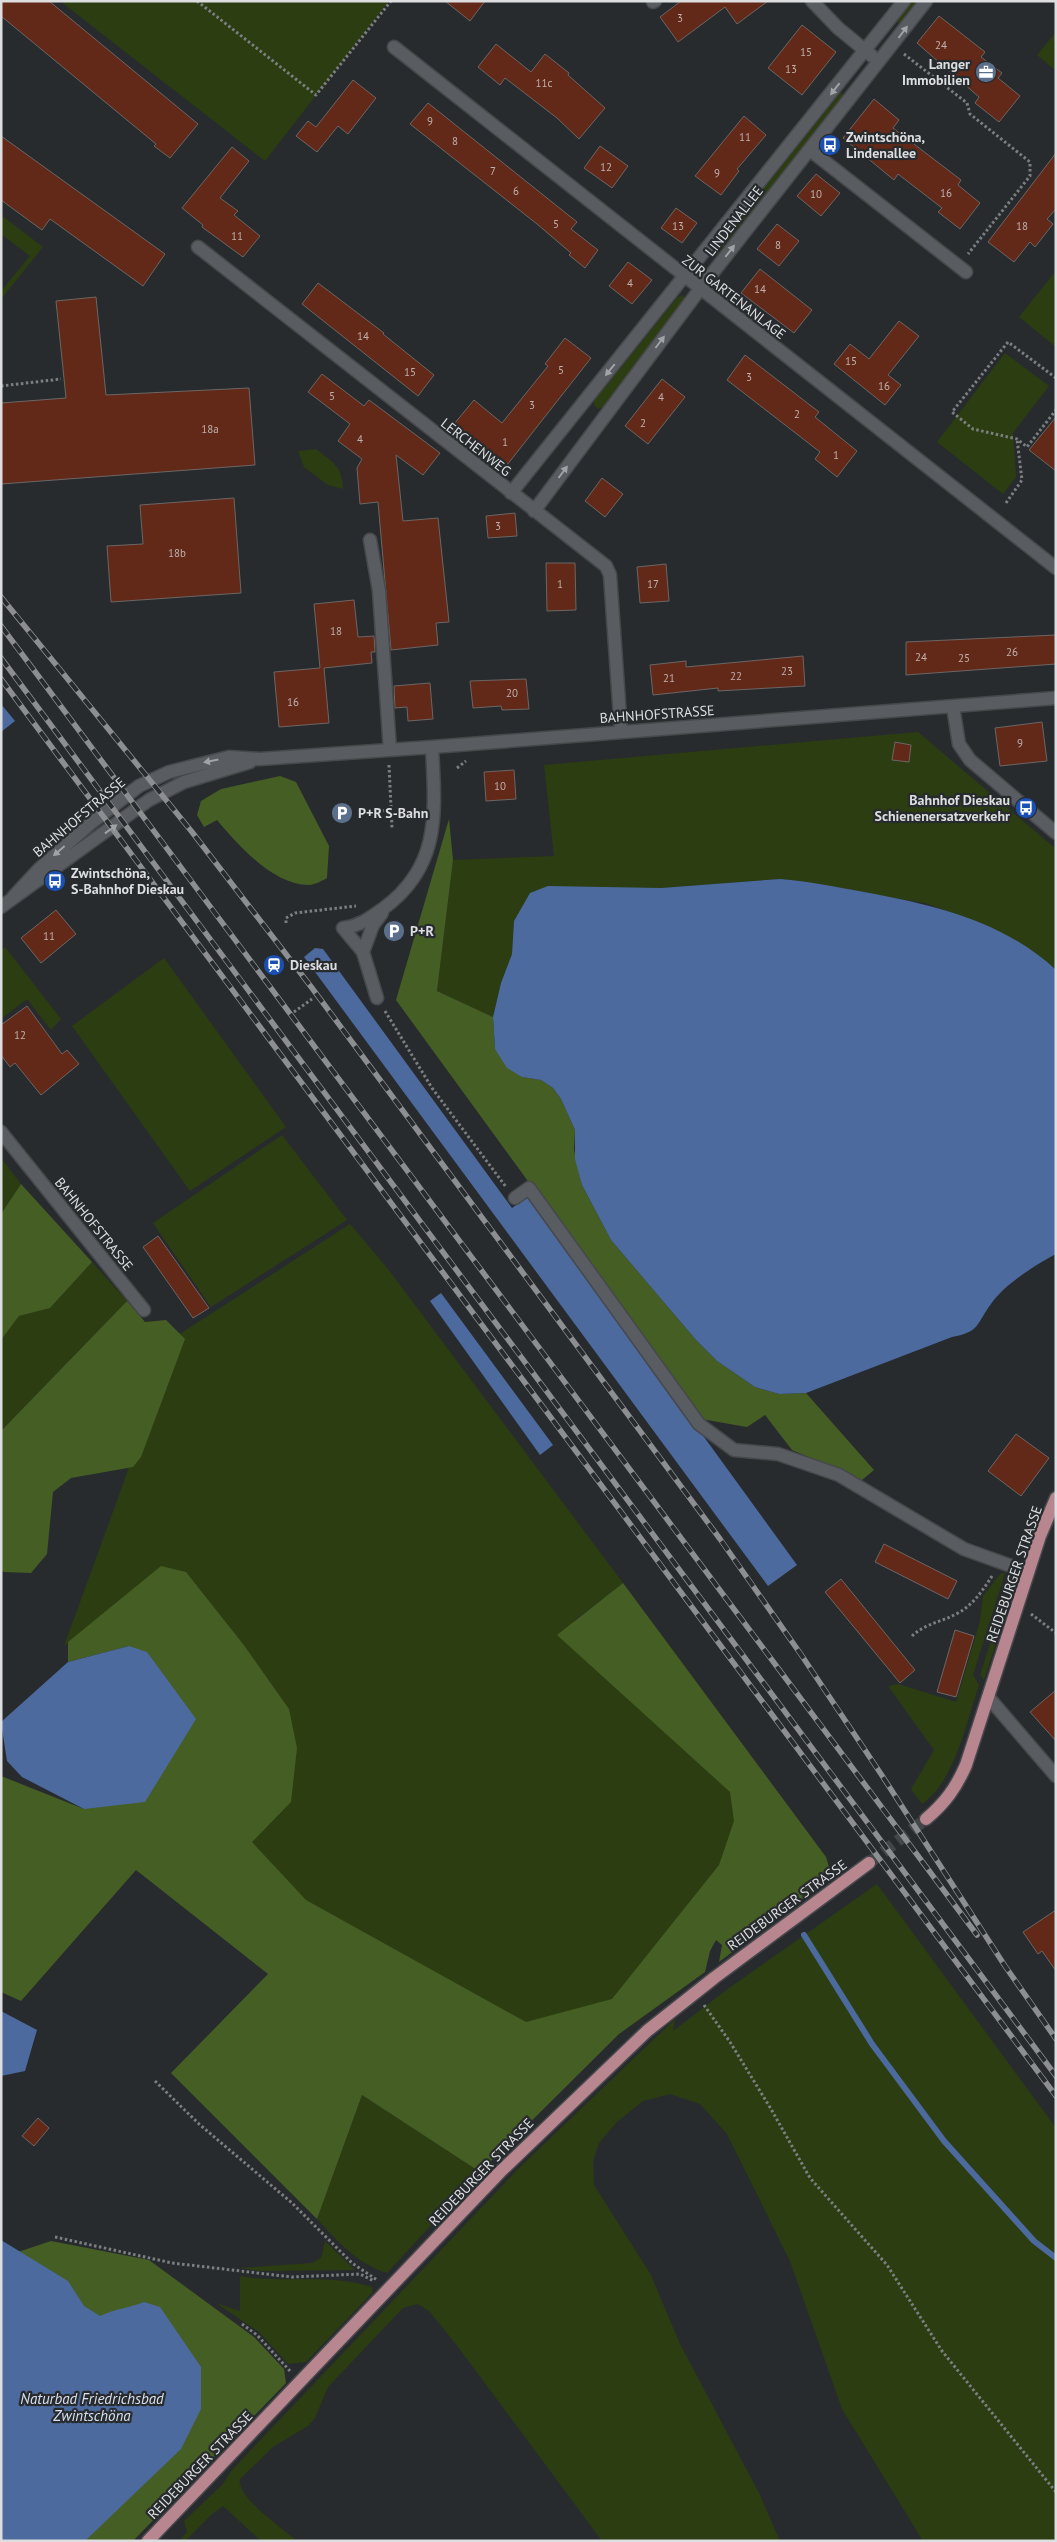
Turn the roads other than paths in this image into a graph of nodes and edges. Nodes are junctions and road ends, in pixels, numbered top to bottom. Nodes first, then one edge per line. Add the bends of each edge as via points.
1 (812, 1) edge
2 (904, 1) edge
3 (926, 1) edge
4 (394, 47) dead end
5 (865, 50) junction
6 (879, 62) junction
7 (810, 150) junction
8 (198, 248) dead end
9 (962, 269) road end
10 (685, 277) junction
11 (700, 289) junction
12 (511, 493) junction
13 (534, 511) junction
14 (370, 540) dead end
15 (1056, 568) edge
16 (1056, 698) edge
17 (954, 707) junction
18 (621, 731) junction
19 (432, 747) junction
20 (390, 750) junction
21 (260, 759) junction
22 (1056, 832) edge
23 (13, 897) junction
24 (390, 903) junction
25 (1, 907) edge
26 (363, 952) junction
27 (377, 998) road end
28 (1, 1132) edge
29 (515, 1198) road end
30 (144, 1310) dead end
31 (1056, 1498) edge
32 (1028, 1572) junction
33 (989, 1698) junction
34 (1056, 1776) edge
35 (926, 1819) tunnel mouth
36 (869, 1863) tunnel mouth
37 (148, 2541) edge

1 - 5 street
2 - 5 street, LINDENALLEE
6 -> 3 street, LINDENALLEE
4 - 10 street, ZUR GARTENANLAGE
5 - 6 street
5 -> 10 street, LINDENALLEE
6 - 7 street, LINDENALLEE
7 - 9 street
11 -> 7 street, LINDENALLEE
8 - 12 street, LERCHENWEG
10 - 11 street, ZUR GARTENANLAGE
10 -> 12 street, LINDENALLEE
13 -> 11 street, LINDENALLEE
11 - 15 street, ZUR GARTENANLAGE
12 - 13 street, LERCHENWEG
13 - 18 street, LERCHENWEG via 606,566 610,575
14 - 20 street via 379,590
16 - 17 street, BAHNHOFSTRASSE
17 - 18 street, BAHNHOFSTRASSE
17 - 22 street via 959,744 970,760
18 - 19 street, BAHNHOFSTRASSE
19 - 20 street, BAHNHOFSTRASSE
19 - 24 street via 434,817 430,840 413,882
20 - 21 street, BAHNHOFSTRASSE
23 -> 21 street, BAHNHOFSTRASSE via 149,800 184,782
21 -> 23 street, BAHNHOFSTRASSE via 229,757 200,763 169,772 139,786 38,869
23 - 25 street, BAHNHOFSTRASSE
24 - 26 street via 373,925
24 - 26 street via 358,926 344,928
26 - 27 street
28 - 30 street, BAHNHOFSTRASSE
29 - 32 street via 529,1188 699,1424 734,1450 778,1454 839,1475 964,1550
31 - 32 main road, REIDEBURGER STRASSE
32 - 33 main road, REIDEBURGER STRASSE
33 - 34 street
33 - 35 main road, REIDEBURGER STRASSE via 956,1787 944,1804
36 - 37 main road, REIDEBURGER STRASSE via 647,2031 553,2120

